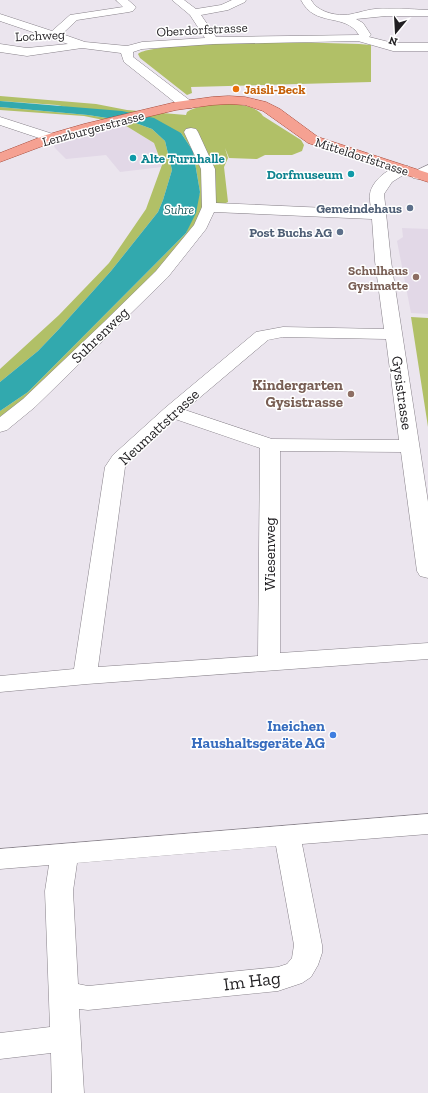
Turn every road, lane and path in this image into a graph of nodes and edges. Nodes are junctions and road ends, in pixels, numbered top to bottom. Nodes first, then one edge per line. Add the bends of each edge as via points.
1 (121, 0) edge
2 (177, 0) edge
3 (241, 0) edge
4 (306, 0) edge
5 (194, 13) junction
6 (428, 13) edge
7 (0, 17) edge
8 (347, 19) junction
9 (52, 35) junction
10 (363, 38) junction
11 (213, 41) junction
12 (83, 45) junction
13 (428, 47) edge
14 (0, 48) edge
15 (127, 50) junction
16 (187, 104) junction
17 (0, 121) edge
18 (191, 132) dead end
19 (51, 138) junction
20 (0, 158) edge
21 (403, 169) junction
22 (425, 174) edge
23 (209, 207) junction
24 (379, 215) junction
25 (394, 334) junction
26 (172, 412) junction
27 (0, 426) edge
28 (270, 445) junction
29 (410, 446) junction
30 (428, 571) edge
31 (428, 651) edge
32 (270, 662) junction
33 (87, 676) junction
34 (0, 684) edge
35 (428, 824) edge
36 (287, 835) junction
37 (66, 854) junction
38 (0, 859) edge
39 (64, 995) junction
40 (66, 1038) junction
41 (0, 1046) edge
42 (68, 1093) edge

1 - 9 street via 130,7 129,9 74,17
2 - 5 street
3 - 5 street via 224,8
4 - 8 street via 312,9 322,14
5 - 11 street
6 - 8 street via 372,13
7 - 9 street
8 - 10 street via 359,26 365,35
9 - 12 street
10 - 11 street, Oberdorfstrasse
10 - 13 street, Oberdorfstrasse via 393,47
11 - 15 street, Oberdorfstrasse via 142,46
12 - 14 street, Lochweg via 27,52
12 - 15 street, Oberdorfstrasse
15 - 16 street via 128,59
16 - 19 main road, Lenzburgerstrasse
16 - 21 main road, Mitteldorfstrasse via 225,100 248,101 262,105 313,140
17 - 19 street
18 - 23 street via 208,169
19 - 20 main road, Lenzburgerstrasse
21 - 22 main road, Mitteldorfstrasse
21 - 24 street, Gysistrasse via 390,176 380,186 377,194
23 - 24 street
23 - 27 street, Suhrenweg via 204,221 162,274 29,403
24 - 25 street, Gysistrasse
25 - 26 street, Neumattstrasse via 283,332 262,336
25 - 29 street, Gysistrasse
26 - 28 street
26 - 33 street, Neumattstrasse via 120,459 115,467
28 - 29 street
28 - 32 street, Wiesenweg
29 - 30 street, Gysistrasse
31 - 32 street
32 - 33 street
33 - 34 street
35 - 36 street
36 - 37 street
36 - 39 street, Im Hag via 308,945 306,964 299,972 278,979 88,998
37 - 38 street
37 - 39 street via 59,883
39 - 40 street
40 - 41 street
40 - 42 street

